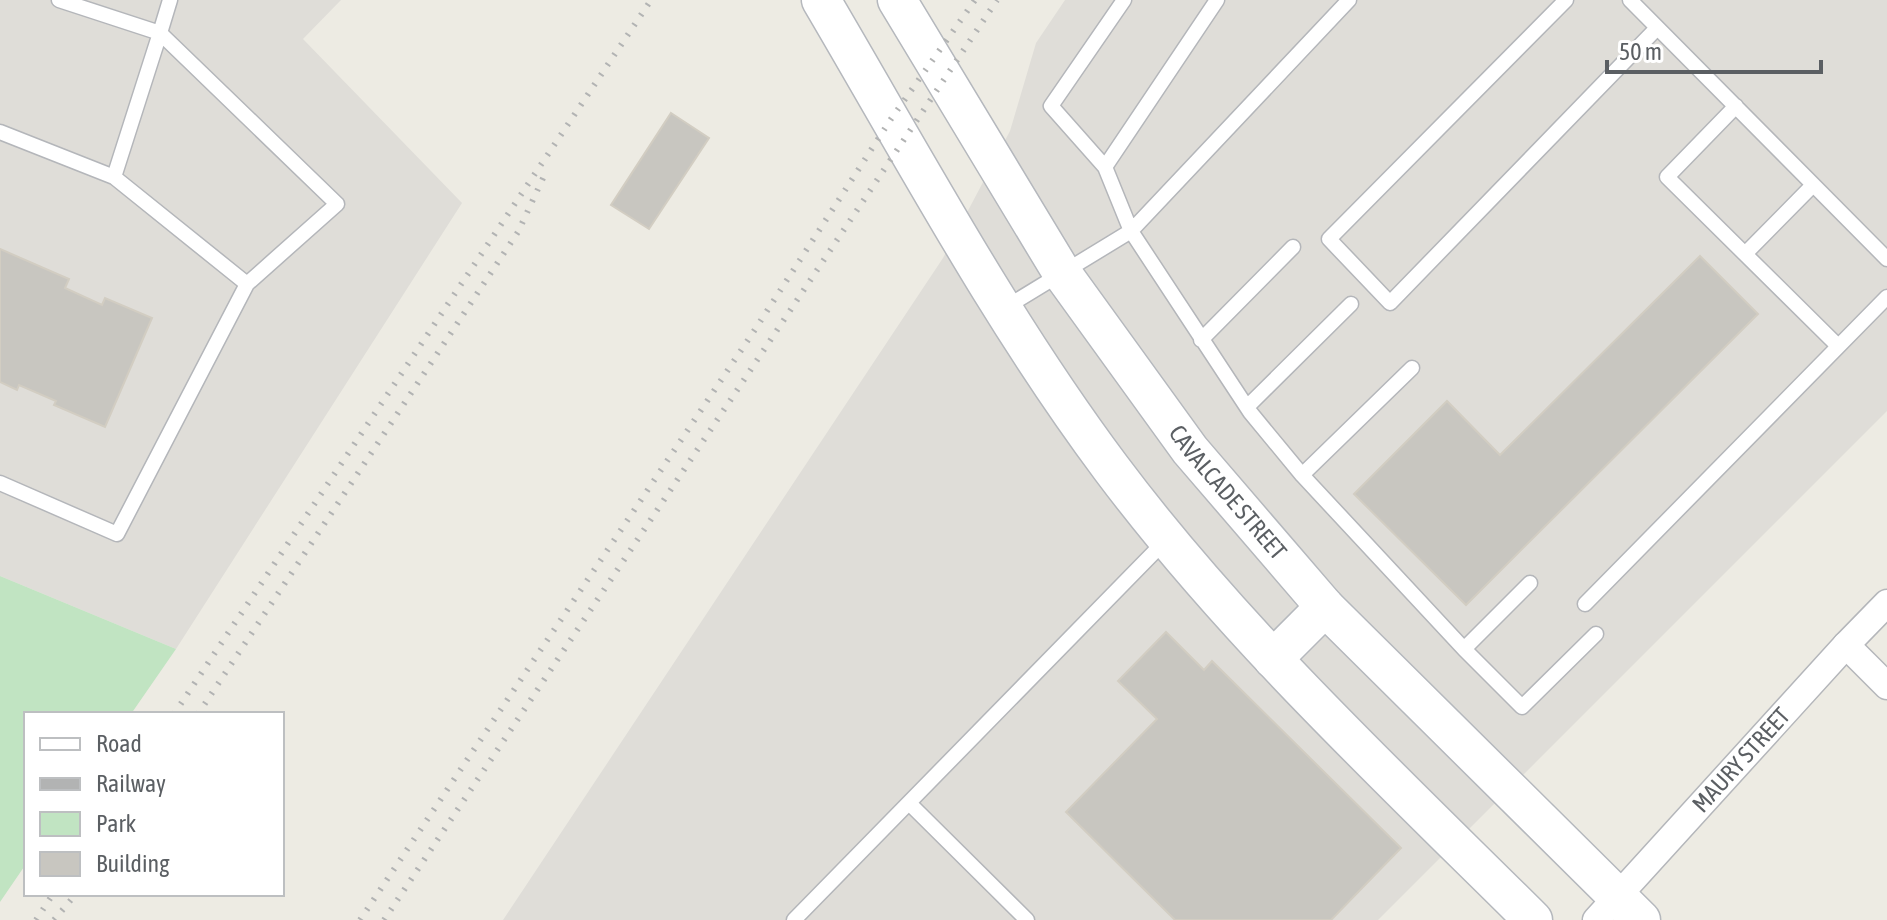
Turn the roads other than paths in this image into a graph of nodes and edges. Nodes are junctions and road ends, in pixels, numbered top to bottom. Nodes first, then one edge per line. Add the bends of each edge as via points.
1 (59, 0) edge
2 (170, 0) edge
3 (821, 0) edge
4 (897, 0) edge
5 (1124, 0) edge
6 (1217, 0) edge
7 (1349, 0) edge
8 (1566, 0) edge
9 (1630, 0) edge
10 (1657, 28) junction
11 (160, 33) junction
12 (1736, 106) junction
13 (0, 132) edge
14 (1105, 167) junction
15 (114, 177) junction
16 (1813, 185) junction
17 (1131, 231) junction
18 (1293, 247) dead end
19 (1745, 254) junction
20 (1887, 259) edge
21 (1062, 273) junction
22 (247, 284) junction
23 (1887, 297) edge
24 (1351, 304) dead end
25 (1003, 309) junction
26 (1201, 340) junction
27 (1838, 346) junction
28 (1412, 368) dead end
29 (1247, 407) junction
30 (1302, 475) junction
31 (0, 483) edge
32 (1167, 539) junction
33 (1530, 583) dead end
34 (1887, 603) edge
35 (1585, 604) dead end
36 (1325, 607) junction
37 (1596, 634) dead end
38 (1846, 645) junction
39 (1464, 649) junction
40 (1273, 659) junction
41 (1887, 686) edge
42 (910, 804) junction
43 (1618, 912) edge
44 (794, 920) edge
45 (1027, 920) edge
46 (1533, 920) edge

1 - 11 lane
2 - 11 lane
3 - 25 main road
4 - 21 main road, CAVALCADE STREET
5 - 14 lane via 1051,106
6 - 14 lane
7 - 17 lane
8 - 10 lane via 1329,239 1390,303
9 - 10 lane
10 - 12 lane
11 - 15 lane
11 - 22 lane via 337,204
12 - 16 lane
12 - 19 lane via 1667,177
13 - 15 lane
14 - 17 lane
15 - 22 lane
16 - 19 lane
16 - 20 lane
17 - 21 lane
17 - 26 lane
18 - 26 lane
19 - 27 lane
21 - 25 lane
21 - 36 main road, CAVALCADE STREET via 1190,450
22 - 31 lane via 117,534
23 - 27 lane
24 - 29 lane
25 - 32 main road via 1102,456
26 - 29 lane
27 - 35 lane
28 - 30 lane
29 - 30 lane
30 - 39 lane
32 - 40 main road
32 - 42 lane
33 - 39 lane
34 - 38 street, MAURY STREET
36 - 40 main road
36 - 43 main road, CAVALCADE STREET
37 - 39 lane via 1522,707
38 - 41 street
38 - 43 street, MAURY STREET
40 - 46 main road
42 - 44 lane
42 - 45 lane

